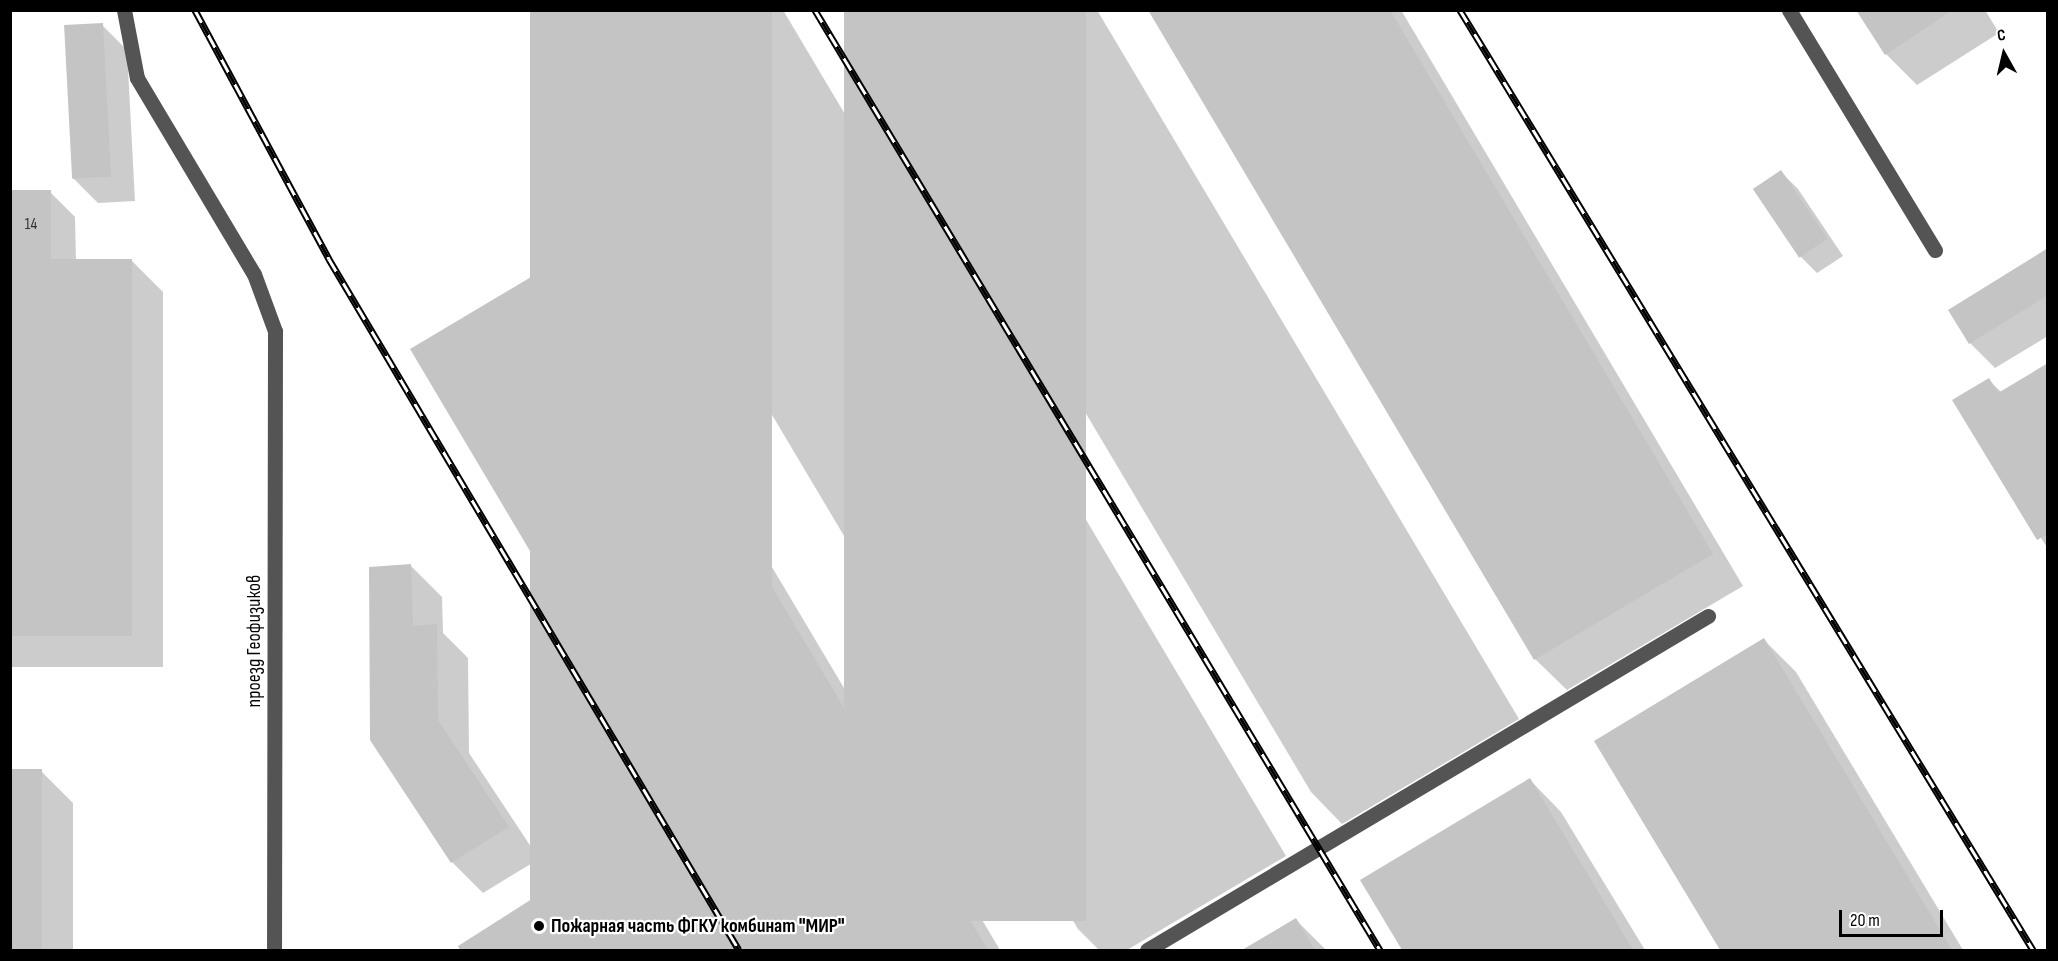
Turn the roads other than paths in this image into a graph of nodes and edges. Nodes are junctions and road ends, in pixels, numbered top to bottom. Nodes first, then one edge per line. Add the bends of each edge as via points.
1 (124, 10) edge
2 (1789, 10) edge
3 (1935, 250) dead end
4 (1708, 616) dead end
5 (274, 951) edge
6 (1147, 951) edge

1 - 5 street, проезд Геофизиков via 137,78 254,274 275,331
2 - 3 street
4 - 6 street

